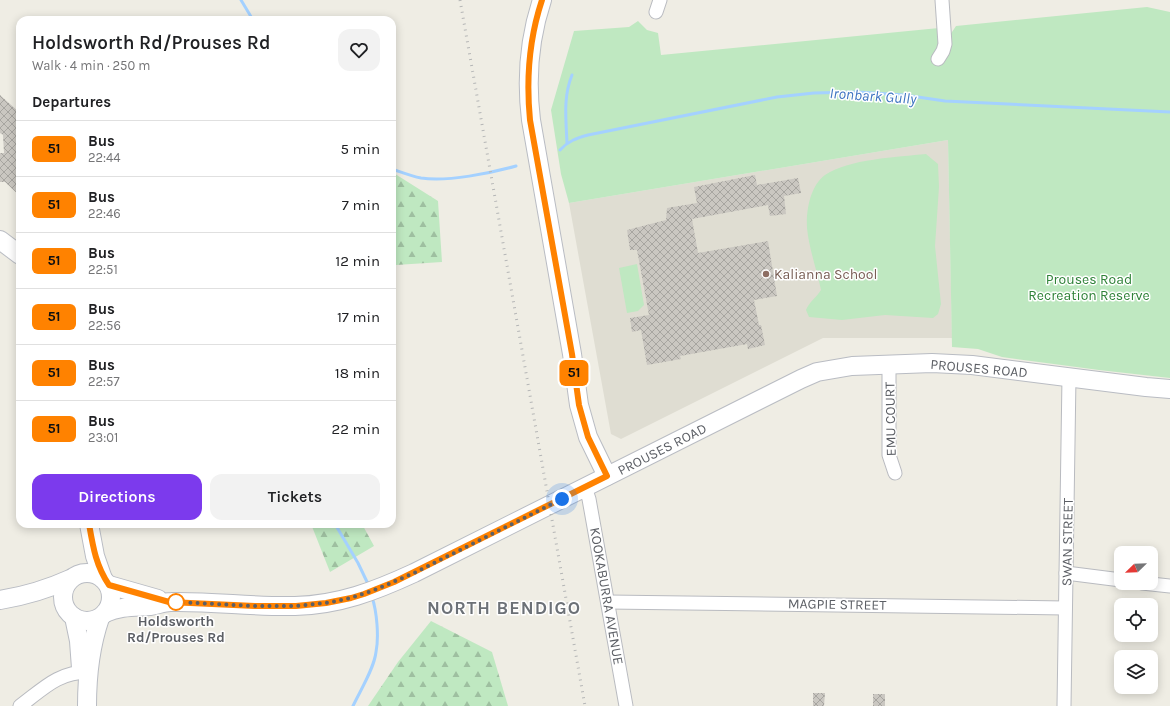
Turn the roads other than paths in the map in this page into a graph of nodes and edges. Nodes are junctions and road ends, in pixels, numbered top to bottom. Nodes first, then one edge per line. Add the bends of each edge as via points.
1 (542, 0) edge
2 (942, 0) edge
3 (938, 60) dead end
4 (0, 240) edge
5 (16, 252) edge
6 (889, 364) junction
7 (1069, 377) junction
8 (1170, 389) edge
9 (895, 474) dead end
10 (607, 476) junction
11 (585, 487) junction
12 (88, 528) edge
13 (90, 528) edge
14 (1066, 573) junction
15 (71, 578) junction
16 (1114, 579) edge
17 (106, 582) junction
18 (1158, 585) edge
19 (1170, 586) edge
20 (7, 599) edge
21 (169, 602) junction
22 (608, 602) junction
23 (1065, 608) junction
24 (69, 612) junction
25 (103, 615) junction
26 (84, 672) junction
27 (20, 706) edge
28 (86, 706) edge
29 (626, 706) edge
30 (1064, 706) edge

1 - 10 street via 534,27 529,62 530,120 579,405 588,437
2 - 3 street via 945,44
4 - 5 street
6 - 7 street, PROUSES ROAD via 972,365
6 - 9 street, EMU COURT via 889,456
6 - 10 street, PROUSES ROAD via 839,368 809,375
7 - 8 street, PROUSES ROAD
7 - 14 street, SWAN STREET
10 - 11 street, PROUSES ROAD
11 - 21 street, PROUSES ROAD via 414,573 370,592 326,603 296,606
11 - 22 street, KOOKABURRA AVENUE
12 - 15 street via 80,566
13 - 17 street via 95,556
14 - 16 street
14 - 23 street, SWAN STREET
15 - 17 street via 88,572 96,574
15 - 20 street via 52,587
15 - 24 street via 63,592 63,599
17 - 21 street, PROUSES ROAD
17 - 25 street via 111,592 111,600
18 - 19 street
20 - 24 street via 49,602
21 - 25 street, PROUSES ROAD via 122,607
22 - 23 street, MAGPIE STREET
22 - 29 street, KOOKABURRA AVENUE
23 - 30 street, SWAN STREET
24 - 25 street via 80,620 87,621
24 - 26 street via 79,641
25 - 26 street
26 - 27 street via 58,678
26 - 28 street

